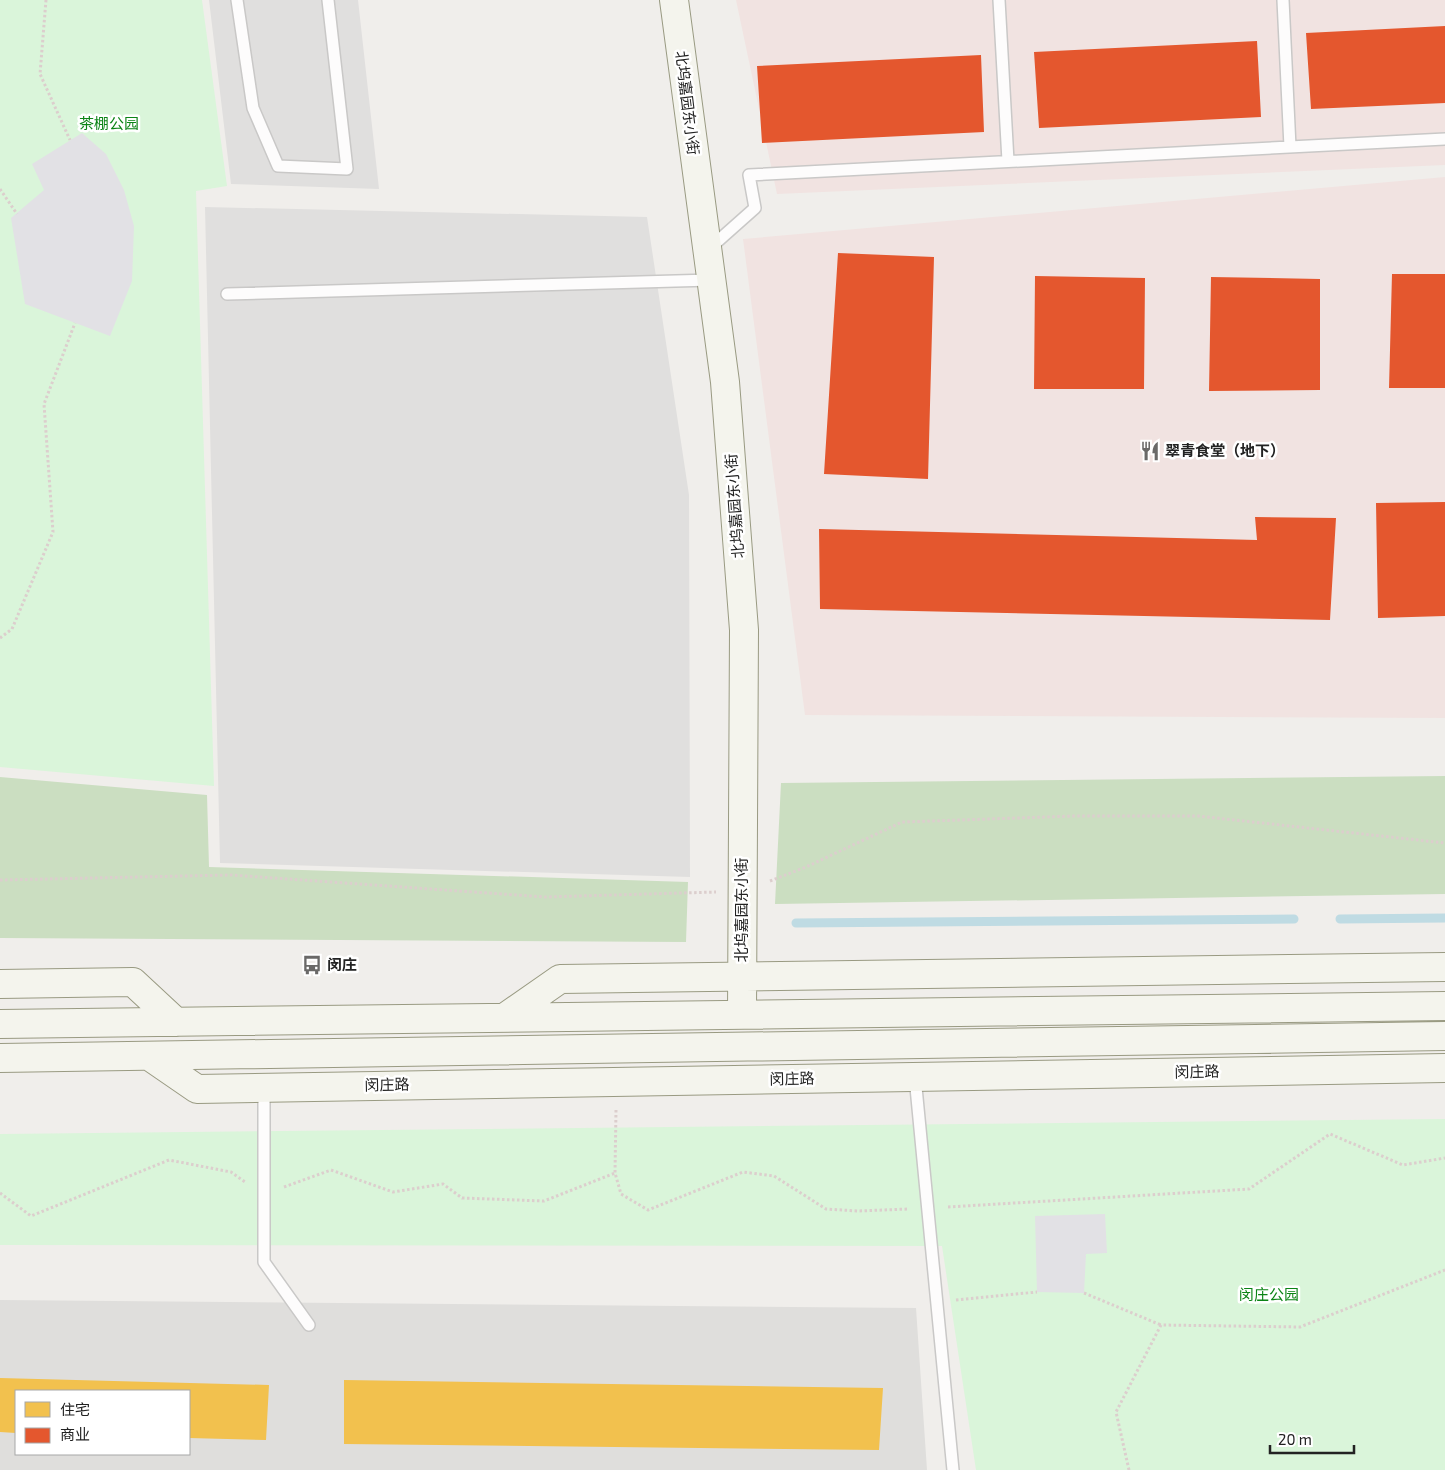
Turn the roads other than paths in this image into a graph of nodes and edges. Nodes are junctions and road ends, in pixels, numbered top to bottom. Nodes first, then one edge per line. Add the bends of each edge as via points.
1 (237, 0) edge
2 (328, 0) edge
3 (674, 0) edge
4 (999, 0) edge
5 (1283, 0) edge
6 (1445, 139) edge
7 (1290, 147) junction
8 (1008, 161) junction
9 (706, 250) junction
10 (711, 280) junction
11 (227, 294) dead end
12 (1445, 967) edge
13 (742, 977) junction
14 (0, 984) edge
15 (1445, 1006) edge
16 (742, 1014) junction
17 (504, 1018) junction
18 (176, 1022) junction
19 (0, 1024) edge
20 (1445, 1036) edge
21 (149, 1056) junction
22 (0, 1058) edge
23 (1445, 1068) edge
24 (915, 1077) junction
25 (264, 1087) junction
26 (308, 1325) dead end
27 (953, 1470) edge

1 - 2 lane via 253,108 278,166 347,169
3 - 9 street, 北坞嘉园东小街
4 - 8 lane
5 - 7 lane
6 - 7 lane
7 - 8 lane
8 - 9 lane via 749,175 755,208
9 - 10 street, 北坞嘉园东小街
10 - 11 lane
10 - 13 street, 北坞嘉园东小街 via 725,382 744,630
12 - 13 street
13 - 16 street, 北坞嘉园东小街
13 - 17 street via 560,979
14 - 18 street via 133,982
15 - 16 street
16 - 17 street
17 - 18 street
18 - 19 street
20 - 21 street
21 - 22 street
21 - 25 street, 闵庄路 via 197,1089
23 - 24 street, 闵庄路
24 - 25 street, 闵庄路
24 - 27 lane
25 - 26 lane via 264,1262

